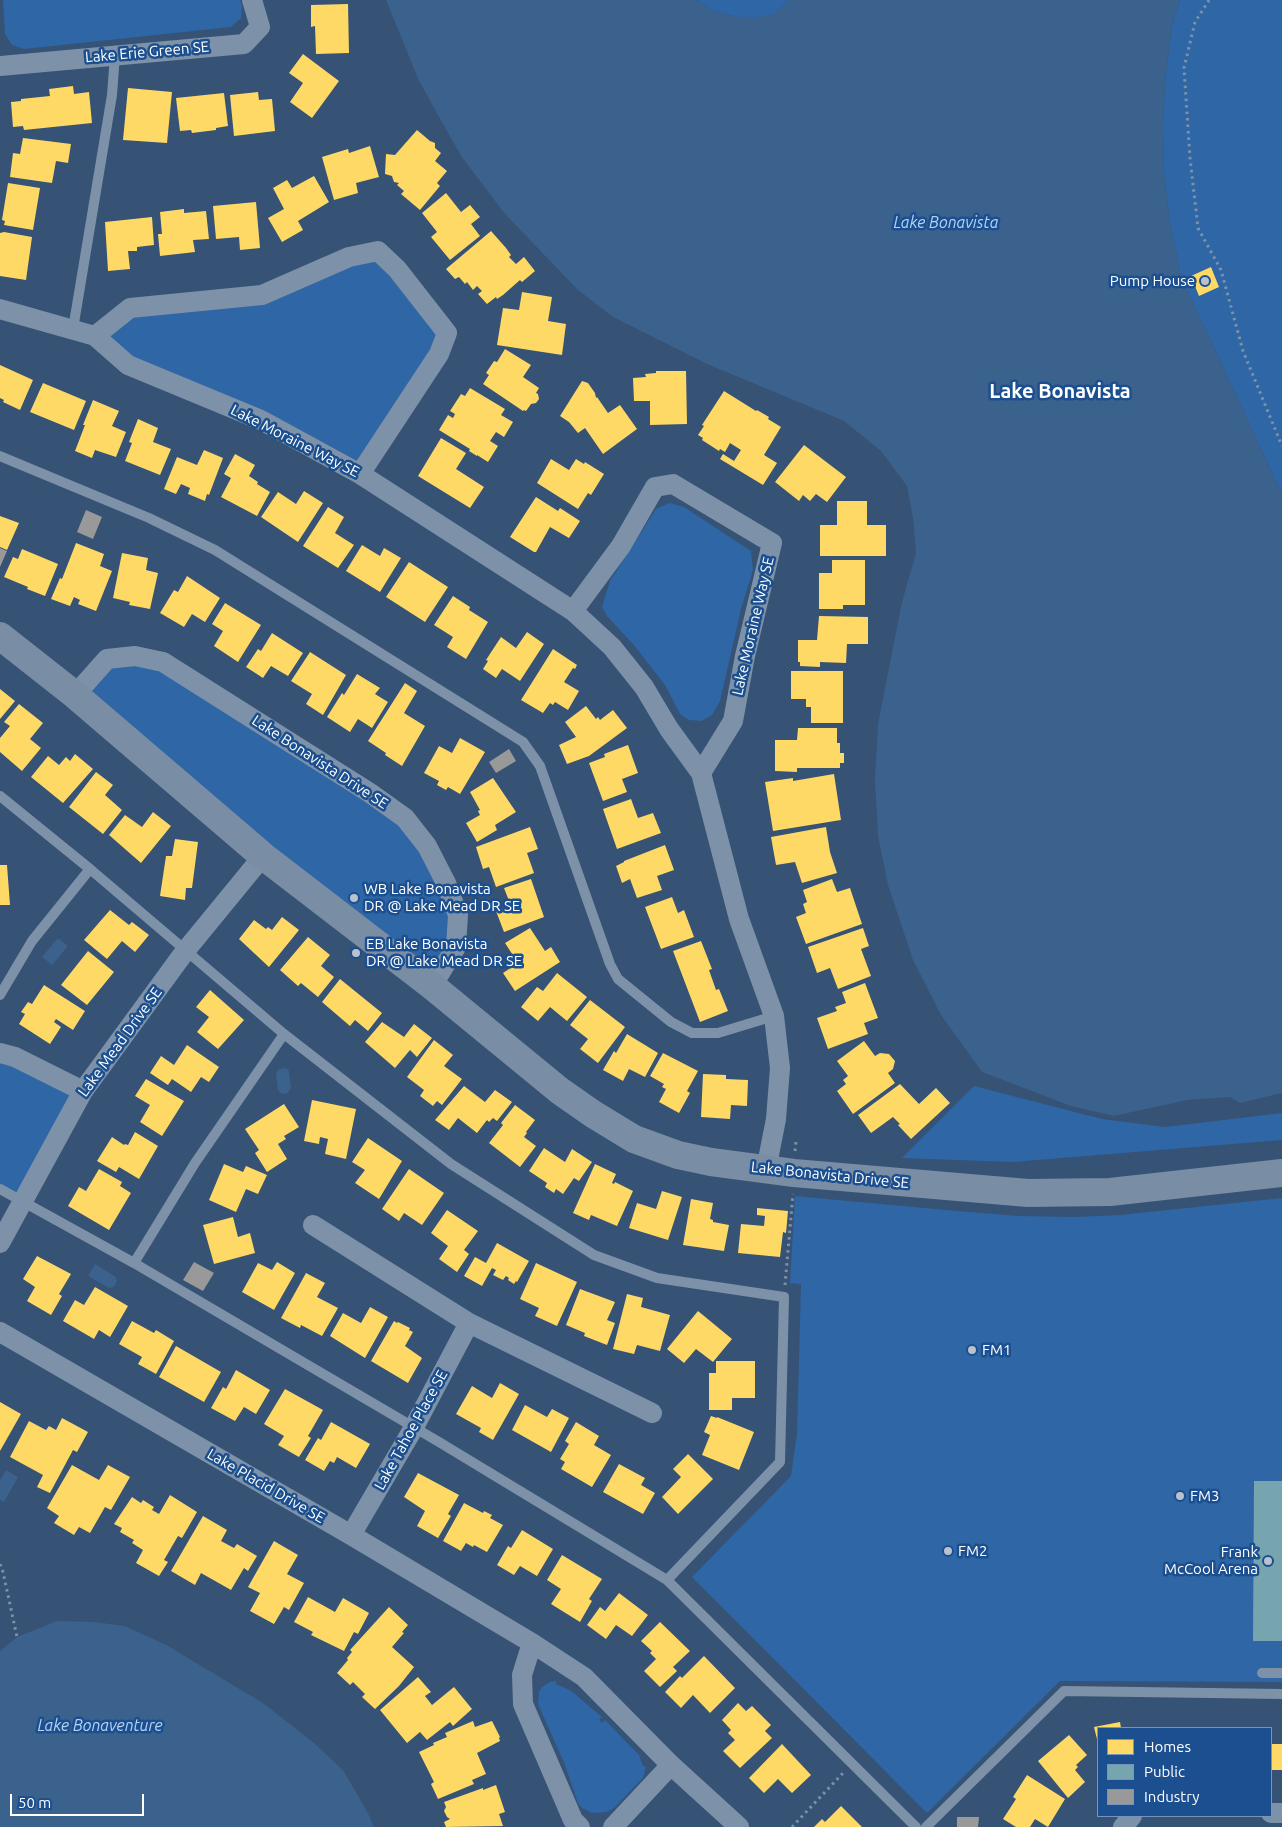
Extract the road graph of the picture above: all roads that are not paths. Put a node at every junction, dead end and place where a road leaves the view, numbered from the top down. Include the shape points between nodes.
1 (252, 0) edge
2 (115, 55) junction
3 (0, 66) edge
4 (0, 308) edge
5 (73, 329) junction
6 (95, 336) junction
7 (0, 456) edge
8 (360, 474) junction
9 (573, 611) junction
10 (0, 636) edge
11 (75, 695) junction
12 (701, 774) junction
13 (0, 796) edge
14 (263, 856) junction
15 (90, 869) junction
16 (186, 950) junction
17 (432, 986) junction
18 (0, 995) edge
19 (774, 1016) junction
20 (284, 1034) junction
21 (0, 1053) edge
22 (82, 1091) junction
23 (766, 1170) junction
24 (1282, 1173) edge
25 (0, 1189) edge
26 (24, 1201) junction
27 (313, 1225) dead end
28 (0, 1243) edge
29 (134, 1263) junction
30 (469, 1323) junction
31 (0, 1332) edge
32 (652, 1412) dead end
33 (413, 1429) junction
34 (350, 1535) junction
35 (667, 1580) junction
36 (532, 1643) junction
37 (1262, 1672) dead end
38 (1282, 1672) edge
39 (1282, 1694) edge
40 (671, 1765) junction
41 (1131, 1817) edge
42 (580, 1827) edge
43 (613, 1827) edge
44 (739, 1827) edge
45 (916, 1827) edge
46 (926, 1827) edge
47 (1122, 1827) edge

1 - 2 street, Lake Erie Green SE via 260,27 244,44
2 - 3 street, Lake Erie Green SE
2 - 5 lane via 112,95
4 - 5 street, Lake Moraine Way SE
5 - 6 street, Lake Moraine Way SE
6 - 8 street, Lake Moraine Way SE via 128,365 261,420
6 - 8 street via 130,308 262,295 349,257 378,250 447,333 439,354
7 - 19 lane via 149,518 214,550 523,742 540,766 610,964 618,978 671,1022 692,1033 718,1033
8 - 9 street, Lake Moraine Way SE
9 - 12 street, Lake Moraine Way SE via 617,653 644,687
9 - 12 street, Lake Moraine Way SE via 621,546 654,487 673,484 772,543 733,721
10 - 11 street, Lake Bonavista Drive SE
11 - 14 street, Lake Bonavista Drive SE
11 - 17 street, Lake Bonavista Drive SE via 107,659 135,656 163,662 405,818 427,846 458,915 456,947
12 - 19 street, Lake Moraine Way SE via 739,919
13 - 15 lane
14 - 16 street, Lake Mead Drive SE
14 - 17 street, Lake Bonavista Drive SE
15 - 16 lane
15 - 18 lane via 32,941
16 - 20 lane
16 - 22 street, Lake Mead Drive SE
17 - 23 street, Lake Bonavista Drive SE via 560,1091 634,1139 678,1155
19 - 23 street, Lake Moraine Way SE via 780,1068 776,1119
20 - 29 lane via 195,1163
20 - 35 lane via 451,1164 594,1255 657,1278 784,1297 780,1462
21 - 22 street via 15,1057
22 - 26 street, Lake Mead Drive SE
23 - 24 street, Lake Bonavista Drive SE via 1069,1194
25 - 26 lane
26 - 28 street, Lake Mead Drive SE
26 - 29 lane
27 - 30 street
29 - 33 lane
30 - 32 street
30 - 33 street, Lake Tahoe Place SE
31 - 34 street, Lake Placid Drive SE
33 - 34 street, Lake Tahoe Place SE
33 - 35 lane
34 - 36 street, Lake Placid Drive SE
35 - 45 lane
36 - 40 street, Lake Placid Drive SE via 584,1677
36 - 42 street via 522,1675 523,1704 573,1820
37 - 38 lane
39 - 46 lane via 1064,1691
40 - 43 street
40 - 44 street, Lake Placid Drive SE
41 - 47 street

